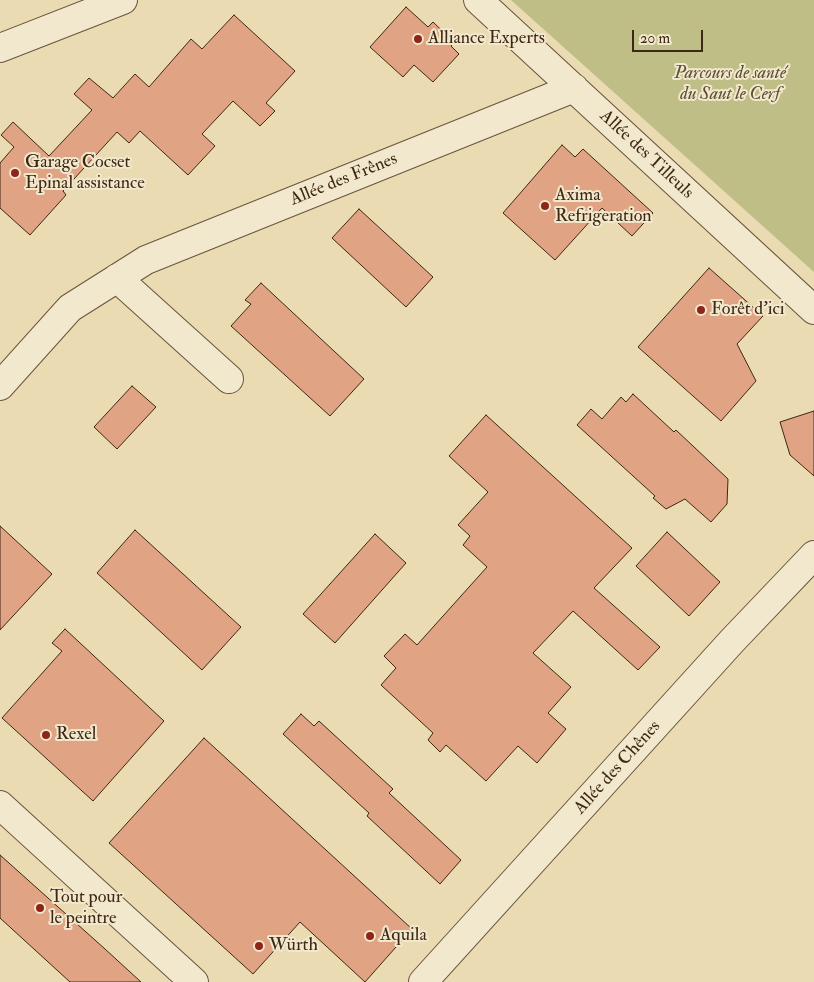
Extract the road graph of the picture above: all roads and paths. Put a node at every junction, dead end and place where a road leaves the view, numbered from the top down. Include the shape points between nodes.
1 (123, 0) edge
2 (478, 0) edge
3 (88, 6) edge
4 (5, 39) edge
5 (574, 88) junction
6 (117, 278) junction
7 (814, 310) edge
8 (229, 379) dead end
9 (0, 386) edge
10 (814, 556) edge
11 (0, 805) edge
12 (194, 982) edge
13 (423, 982) edge

1 - 3 street
2 - 5 street, Allée des Tilleuls
3 - 4 street
5 - 6 street, Allée des Frênes via 146,260
5 - 7 street, Allée des Tilleuls
6 - 8 street
6 - 9 street, Allée des Frênes via 70,308
10 - 13 street, Allée des Chênes via 732,641
11 - 12 street

